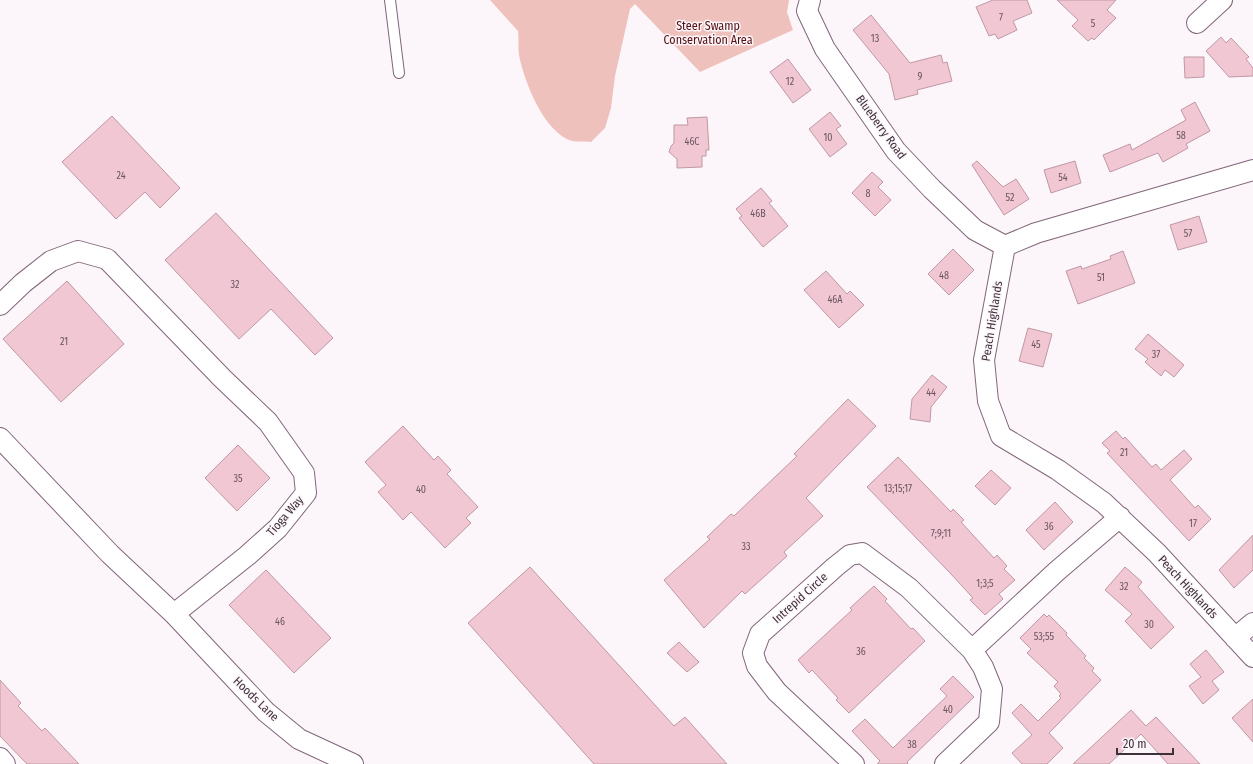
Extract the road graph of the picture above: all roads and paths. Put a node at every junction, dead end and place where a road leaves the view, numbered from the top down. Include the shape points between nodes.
1 (390, 0) edge
2 (810, 0) edge
3 (1222, 0) edge
4 (1197, 23) dead end
5 (399, 73) dead end
6 (1253, 170) edge
7 (1005, 246) junction
8 (0, 305) edge
9 (0, 438) edge
10 (1120, 517) junction
11 (174, 614) junction
12 (1253, 623) edge
13 (1235, 638) junction
14 (972, 650) junction
15 (1253, 657) edge
16 (0, 758) edge
17 (5, 764) edge
18 (353, 764) edge
19 (854, 764) edge
20 (945, 764) edge

1 - 5 lane
2 - 7 street, Blueberry Road via 807,11 825,49 896,151 975,230
3 - 4 street
6 - 7 street via 1036,233
7 - 10 street, Peach Highlands via 984,360 988,402 1001,436 1058,470 1104,502
8 - 11 street, Tioga Way via 51,261 78,251 108,259 222,378 268,422 304,473 306,493 278,528
9 - 11 street via 110,554
10 - 13 street, Peach Highlands via 1157,553
10 - 14 street
11 - 18 street, Hoods Lane via 266,712 299,739
12 - 13 street
13 - 15 street, Peach Highlands
14 - 19 street, Intrepid Circle via 909,588 862,553 850,555 760,634 753,653 757,666 777,692
14 - 20 street, Intrepid Circle via 983,667 992,689 988,722
16 - 17 street

